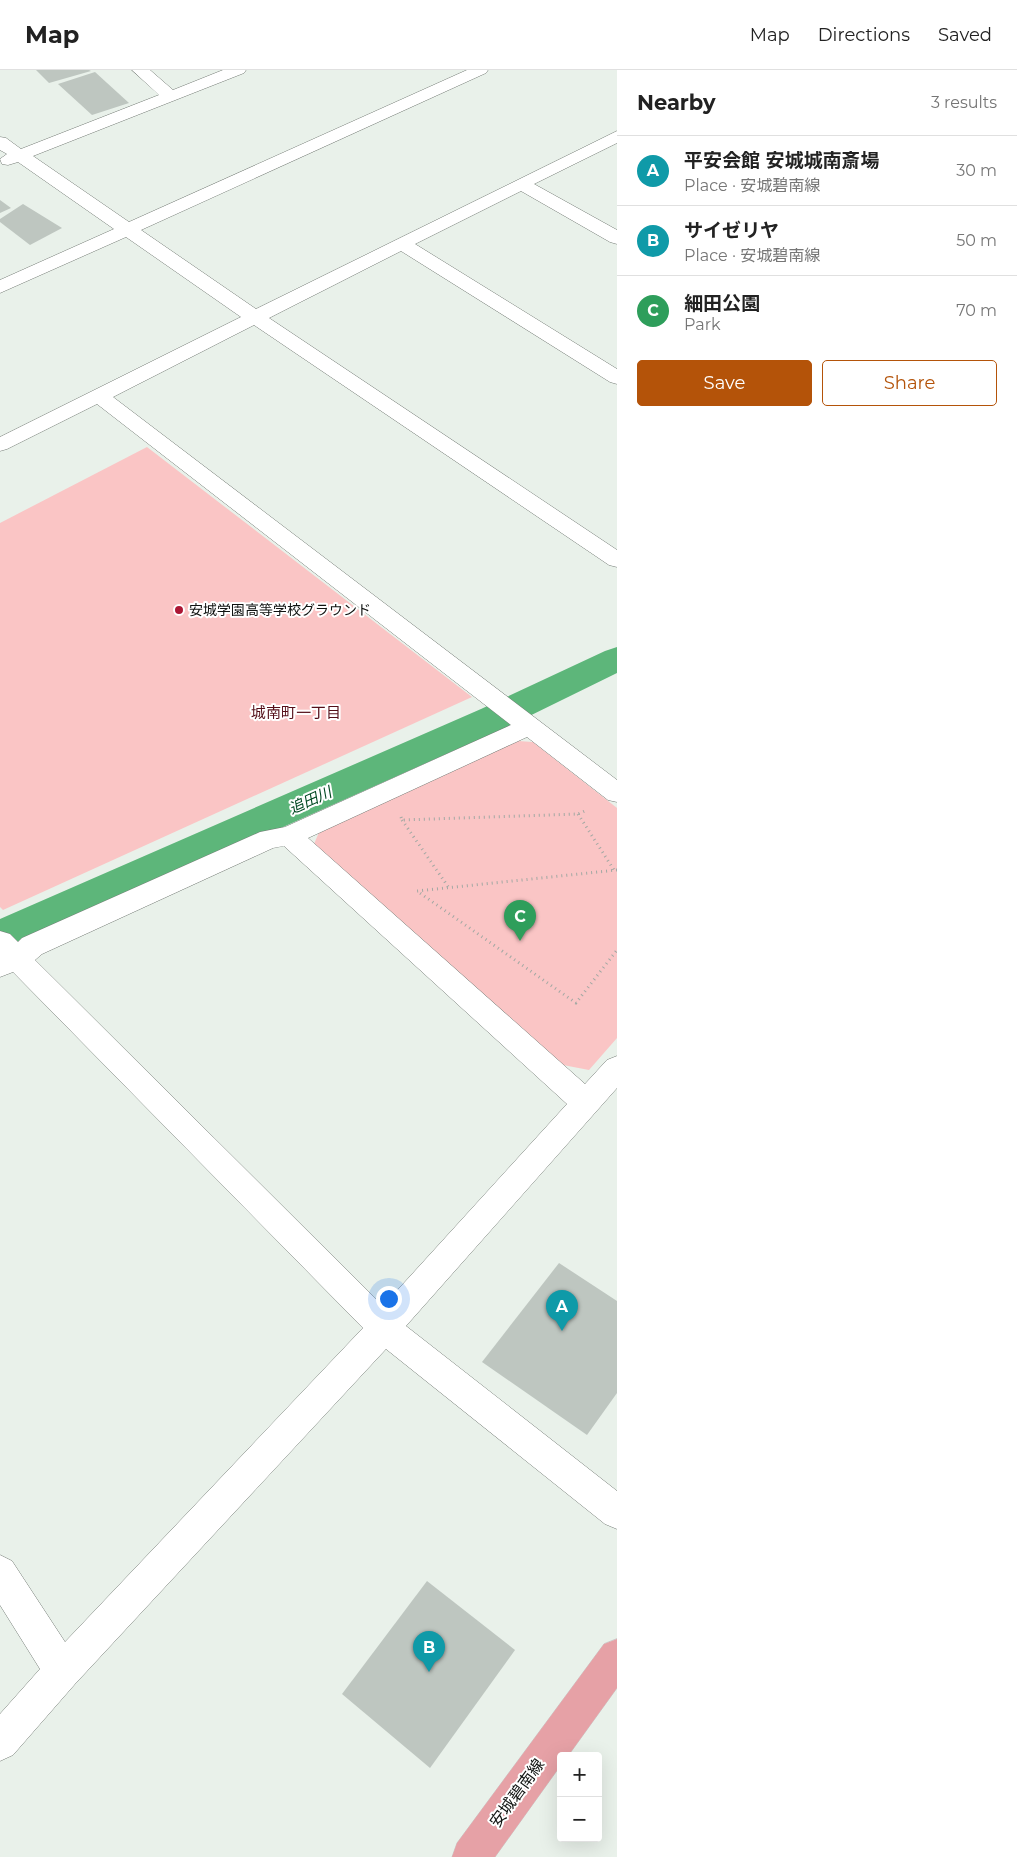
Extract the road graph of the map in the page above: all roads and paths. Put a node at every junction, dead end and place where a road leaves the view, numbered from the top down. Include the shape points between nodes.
1 (140, 70) edge
2 (238, 70) edge
3 (480, 70) edge
4 (169, 96) junction
5 (617, 136) edge
6 (0, 142) edge
7 (21, 155) junction
8 (0, 163) edge
9 (521, 184) junction
10 (129, 229) junction
11 (617, 238) edge
12 (402, 244) junction
13 (0, 287) edge
14 (255, 317) junction
15 (617, 378) edge
16 (99, 396) junction
17 (0, 445) edge
18 (617, 560) edge
19 (525, 722) junction
20 (387, 790) junction
21 (617, 794) edge
22 (402, 820) junction
23 (289, 836) junction
24 (615, 870) edge
25 (449, 888) junction
26 (617, 950) edge
27 (5, 954) edge
28 (617, 1068) edge
29 (586, 1103) junction
30 (384, 1328) junction
31 (617, 1512) edge
32 (0, 1573) edge
33 (617, 1657) edge
34 (62, 1671) junction
35 (0, 1742) edge
36 (471, 1857) edge

1 - 4 street
2 - 4 street
3 - 10 street
4 - 7 street
5 - 9 street
6 - 7 street
7 - 8 street
7 - 10 street
9 - 11 street
9 - 12 street
10 - 13 street
10 - 14 street
12 - 14 street
12 - 15 street
14 - 16 street
14 - 18 street
16 - 17 street
16 - 19 street
19 - 20 street
19 - 21 street
20 - 22 path
20 - 23 street
22 - 24 path via 578,814
22 - 25 path
23 - 27 street via 269,840 32,946
23 - 29 street
24 - 25 path
25 - 26 path via 417,891 576,1003
27 - 30 street
28 - 29 street
29 - 30 street
30 - 31 street
30 - 34 street
32 - 34 street
33 - 36 main road, 安城碧南線
34 - 35 street

